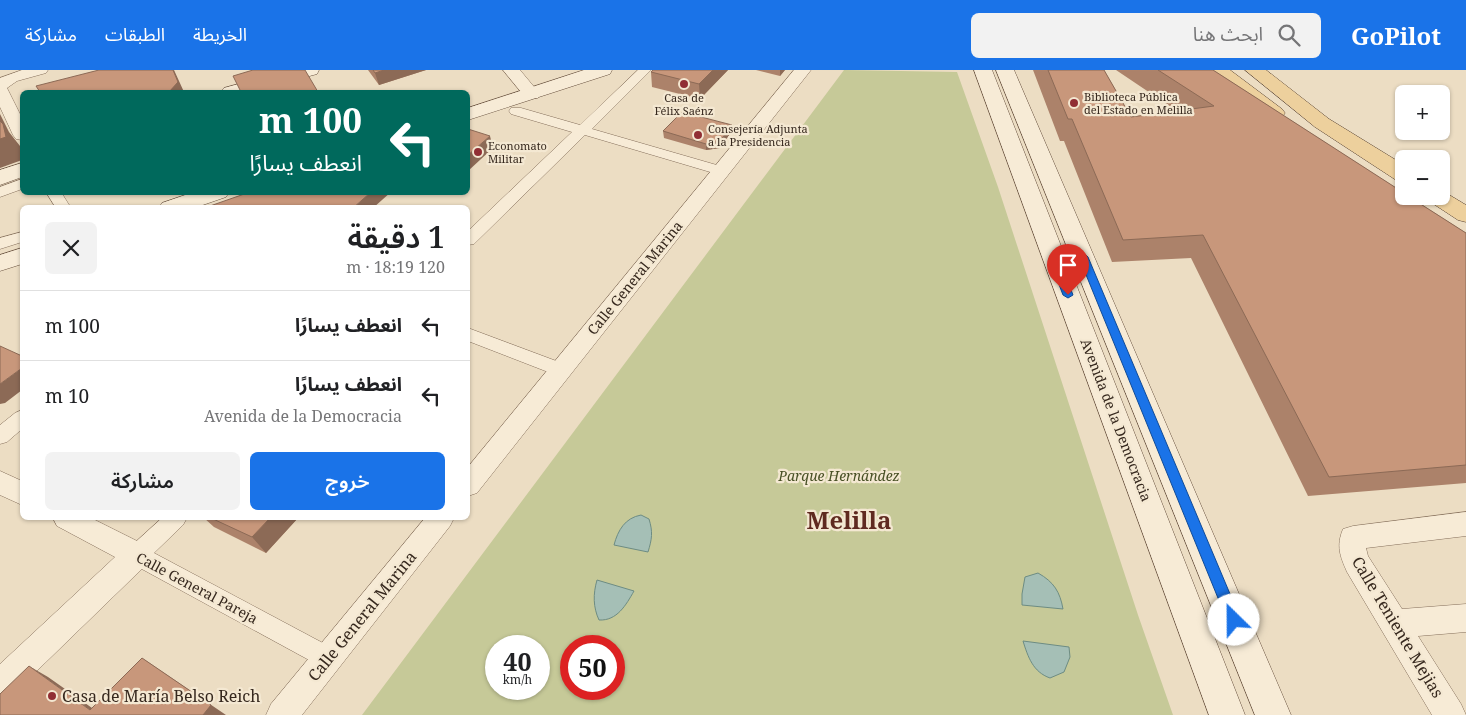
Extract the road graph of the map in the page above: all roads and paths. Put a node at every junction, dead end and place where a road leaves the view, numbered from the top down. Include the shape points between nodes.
1 (40, 70) edge
2 (310, 70) edge
3 (511, 70) edge
4 (603, 70) edge
5 (645, 70) edge
6 (803, 70) edge
7 (983, 70) edge
8 (1005, 70) edge
9 (1201, 70) edge
10 (1218, 70) edge
11 (1254, 70) edge
12 (0, 85) edge
13 (0, 90) edge
14 (238, 90) edge
15 (532, 94) junction
16 (516, 112) dead end
17 (470, 113) edge
18 (20, 130) edge
19 (583, 130) junction
20 (603, 136) joint
21 (1395, 169) edge
22 (20, 170) edge
23 (722, 170) junction
24 (0, 178) edge
25 (20, 185) edge
26 (0, 192) edge
27 (209, 195) edge
28 (179, 205) edge
29 (1450, 205) edge
30 (1466, 215) edge
31 (20, 238) edge
32 (470, 238) edge
33 (0, 244) edge
34 (20, 257) edge
35 (1069, 257) junction
36 (0, 263) edge
37 (470, 335) edge
38 (561, 370) junction
39 (20, 420) edge
40 (0, 436) edge
41 (0, 482) edge
42 (470, 483) edge
43 (20, 493) edge
44 (70, 520) edge
45 (174, 520) edge
46 (439, 520) edge
47 (1466, 524) edge
48 (136, 555) junction
49 (1466, 618) edge
50 (1394, 624) junction
51 (328, 658) junction
52 (0, 684) edge
53 (282, 715) edge
54 (1227, 715) edge
55 (1273, 715) edge
56 (1450, 715) edge

1 - 12 street via 11,78
2 - 14 main road
3 - 15 street
4 - 15 main road
5 - 19 street
6 - 23 street, Calle General Marina
7 - 35 main road, Avenida de la Democracia
8 - 35 main road, Avenida de la Democracia
9 - 10 main road via 1287,123
11 - 21 main road via 1322,123
13 - 18 street
15 - 17 main road
16 - 19 street
19 - 20 street
19 - 32 street
20 - 23 street
22 - 24 main road
23 - 38 street, Calle General Marina
25 - 26 street
27 - 28 main road
29 - 30 main road
31 - 33 street
34 - 36 main road
35 - 54 main road, Avenida de la Democracia
35 - 55 main road, Avenida de la Democracia
37 - 38 street
38 - 42 street, Calle General Marina
39 - 40 street
41 - 43 street
44 - 48 street, Calle General Pareja
45 - 48 street
46 - 51 street, Calle General Marina
47 - 50 street, Calle Teniente Mejias via 1353,538 1352,550 1357,563
48 - 51 street, Calle General Pareja
48 - 52 street
49 - 50 street
50 - 56 street, Calle Teniente Mejias
51 - 53 street, Calle General Marina

